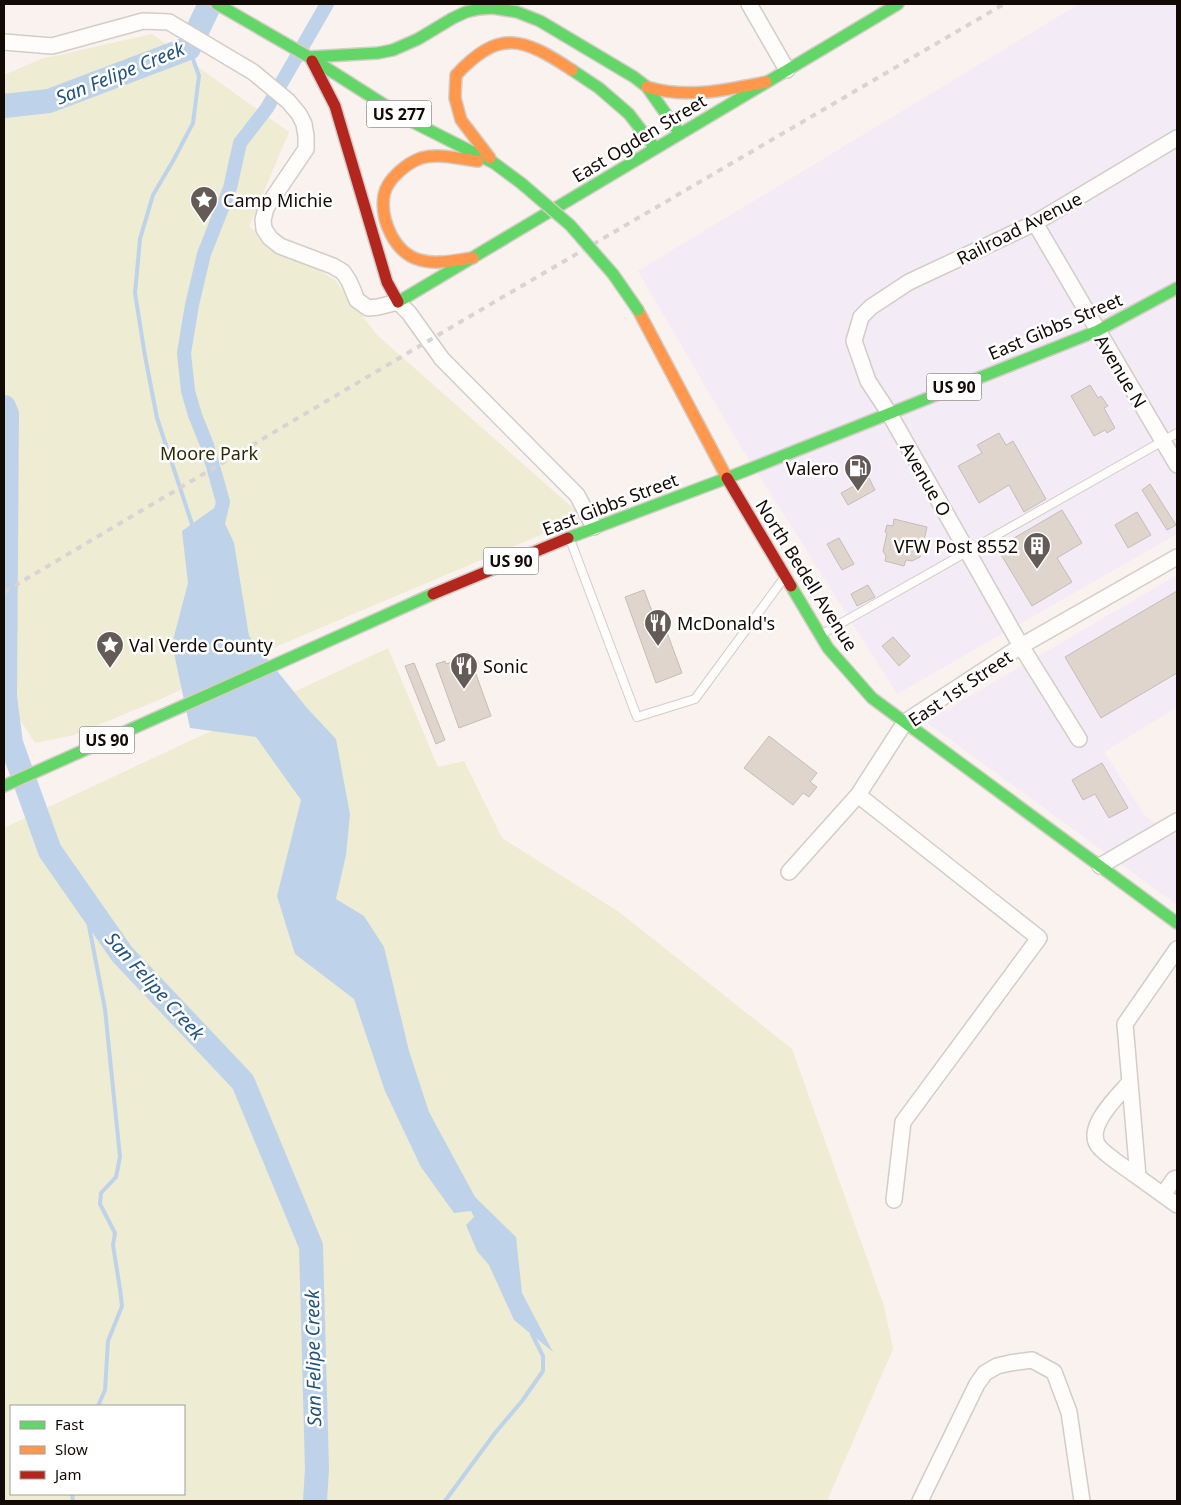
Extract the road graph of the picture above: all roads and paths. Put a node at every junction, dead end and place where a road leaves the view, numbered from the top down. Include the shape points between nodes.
1 (217, 4) edge
2 (749, 4) edge
3 (898, 4) edge
4 (4, 42) edge
5 (310, 57) junction
6 (786, 70) junction
7 (766, 82) junction
8 (648, 87) junction
9 (680, 134) junction
10 (1177, 138) edge
11 (655, 148) junction
12 (494, 163) junction
13 (1035, 224) junction
14 (473, 258) junction
15 (1177, 288) edge
16 (398, 302) junction
17 (861, 317) joint
18 (1097, 331) junction
19 (889, 413) junction
20 (1177, 433) edge
21 (1163, 441) junction
22 (1177, 465) edge
23 (727, 478) junction
24 (594, 527) junction
25 (570, 537) junction
26 (967, 552) junction
27 (1177, 557) edge
28 (786, 577) junction
29 (820, 635) junction
30 (1021, 646) junction
31 (905, 722) junction
32 (1079, 739) dead end
33 (4, 786) edge
34 (858, 795) junction
35 (1177, 821) edge
36 (1100, 866) junction
37 (789, 872) dead end
38 (1177, 922) edge
39 (1177, 950) edge
40 (1130, 1082) junction
41 (1138, 1177) junction
42 (1177, 1178) edge
43 (1163, 1195) junction
44 (894, 1200) dead end
45 (1177, 1205) edge
46 (920, 1501) edge
47 (1082, 1501) edge

1 - 5 main road, US 277
2 - 6 street
3 - 6 main road, East Ogden Street
4 - 16 street via 52,46 143,21 169,22 253,72 299,114 304,124 306,149 266,208 264,229 280,246 343,272 357,300 368,308
5 - 8 main road via 393,50 425,36 457,16 490,8 532,16
5 - 12 main road, US 277 via 404,118
5 - 16 main road via 335,106 387,282
6 - 7 main road, East Ogden Street
7 - 8 main road via 689,94 661,93
7 - 9 main road, East Ogden Street
8 - 9 main road
9 - 11 main road, East Ogden Street
10 - 13 street, Railroad Avenue
11 - 12 main road via 629,114 599,88 546,53 521,43 504,43 485,49 456,75 454,98 461,120
11 - 14 main road, East Ogden Street
12 - 14 main road via 433,156 415,160 397,173 384,192 384,215 390,234 417,260
12 - 23 main road, North Bedell Avenue / US 277, bridge via 570,225 613,274 638,310
13 - 17 street, Railroad Avenue via 909,282 884,297
13 - 18 street, Avenue N
14 - 16 main road, East Ogden Street
15 - 18 main road, East Gibbs Street / US 90
16 - 24 street via 442,359 577,495
17 - 19 street, Avenue O via 854,340 868,381
18 - 19 main road, East Gibbs Street / US 90
18 - 21 street, Avenue N
19 - 23 main road, East Gibbs Street / US 90
19 - 26 street, Avenue O
20 - 21 lane
21 - 22 street, Avenue N
21 - 26 lane
23 - 24 main road, East Gibbs Street / US 90
23 - 28 main road, North Bedell Avenue
24 - 25 main road, East Gibbs Street / US 90
25 - 28 lane via 637,717 694,699
25 - 33 main road, East Gibbs Street / US 90 via 429,596
26 - 29 lane
26 - 30 street, Avenue O
27 - 30 street, East 1st Street
28 - 29 main road, North Bedell Avenue
29 - 31 main road, North Bedell Avenue via 872,698
30 - 31 street, East 1st Street
30 - 32 street, Avenue O
31 - 34 street, East 1st Street
31 - 36 main road, North Bedell Avenue
34 - 37 street, East 1st Street
34 - 44 street via 1039,938 903,1122
35 - 36 street
36 - 38 main road, North Bedell Avenue
39 - 40 street via 1125,1024
40 - 41 street
40 - 41 street via 1099,1118 1095,1134 1099,1147
41 - 43 street
42 - 43 street
43 - 45 street
46 - 47 street via 985,1373 997,1366 1032,1360 1054,1372 1070,1412

